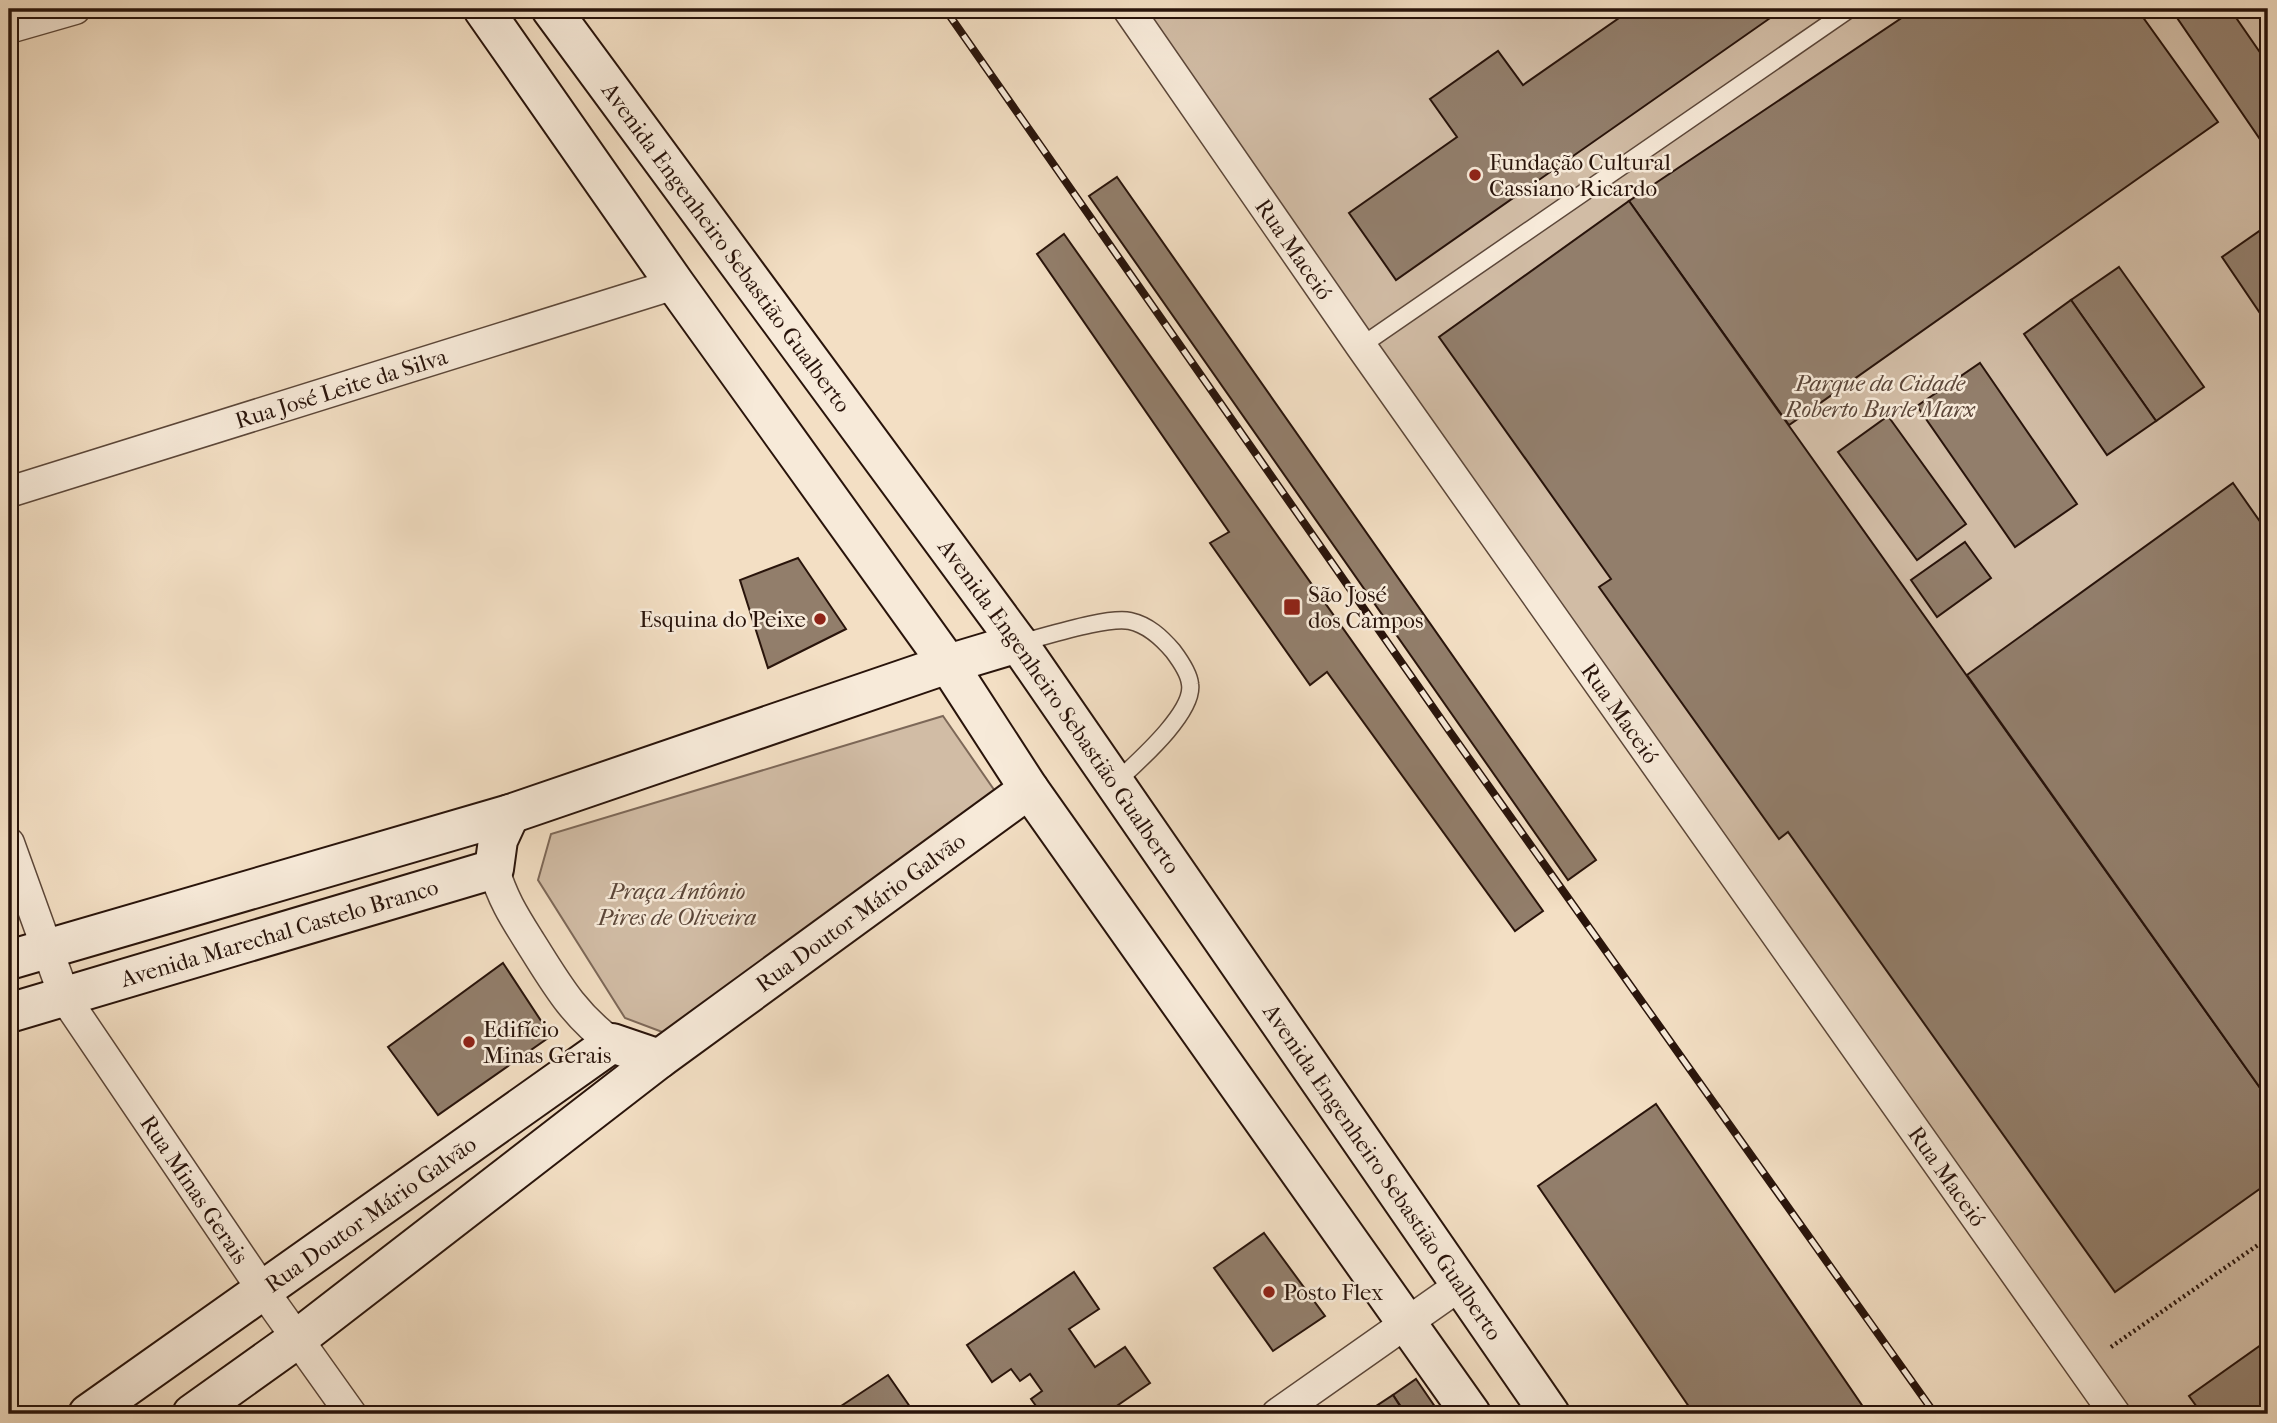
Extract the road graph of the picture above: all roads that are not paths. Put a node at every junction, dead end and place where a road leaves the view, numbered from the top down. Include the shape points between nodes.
1 (75, 9) edge
2 (483, 9) edge
3 (551, 9) edge
4 (1128, 9) edge
5 (1850, 9) edge
6 (9, 28) edge
7 (676, 284) junction
8 (1361, 346) junction
9 (9, 492) edge
10 (1018, 643) junction
11 (948, 664) junction
12 (1114, 784) junction
13 (1029, 789) junction
14 (510, 814) junction
15 (9, 843) edge
16 (494, 869) junction
17 (46, 948) junction
18 (9, 960) edge
19 (65, 998) junction
20 (9, 1013) edge
21 (612, 1043) junction
22 (659, 1059) junction
23 (1459, 1286) junction
24 (262, 1289) junction
25 (1406, 1324) junction
26 (297, 1339) junction
27 (88, 1414) edge
28 (192, 1414) edge
29 (351, 1414) edge
30 (1277, 1414) edge
31 (1471, 1414) edge
32 (1550, 1414) edge
33 (2115, 1414) edge

1 - 6 street
2 - 7 main road
3 - 10 main road, Avenida Engenheiro Sebastião Gualberto
4 - 8 street, Rua Maceió
5 - 8 lane
7 - 9 street, Rua José Leite da Silva
7 - 11 main road
8 - 33 street, Rua Maceió
10 - 11 main road
10 - 12 main road, Avenida Engenheiro Sebastião Gualberto
10 - 12 lane via 1129,620 1159,634 1178,657 1191,685 1186,703 1174,723
11 - 13 main road
11 - 14 main road
12 - 23 main road, Avenida Engenheiro Sebastião Gualberto
13 - 22 main road, Rua Doutor Mário Galvão
13 - 25 main road
14 - 16 main road via 498,840
14 - 17 main road
15 - 17 street, Rua Minas Gerais
16 - 19 main road, Avenida Marechal Castelo Branco
16 - 21 street via 502,897 559,991
17 - 18 main road
17 - 19 street, Rua Minas Gerais
19 - 20 main road, Avenida Marechal Castelo Branco
19 - 24 street, Rua Minas Gerais
21 - 22 main road
21 - 24 main road, Rua Doutor Mário Galvão
22 - 26 main road, Rua Doutor Mário Galvão
23 - 25 street
23 - 32 main road, Avenida Engenheiro Sebastião Gualberto
24 - 26 street, Rua Minas Gerais
24 - 27 main road, Rua Doutor Mário Galvão
25 - 30 street
25 - 31 main road
26 - 28 main road, Rua Doutor Mário Galvão
26 - 29 street, Rua Minas Gerais

